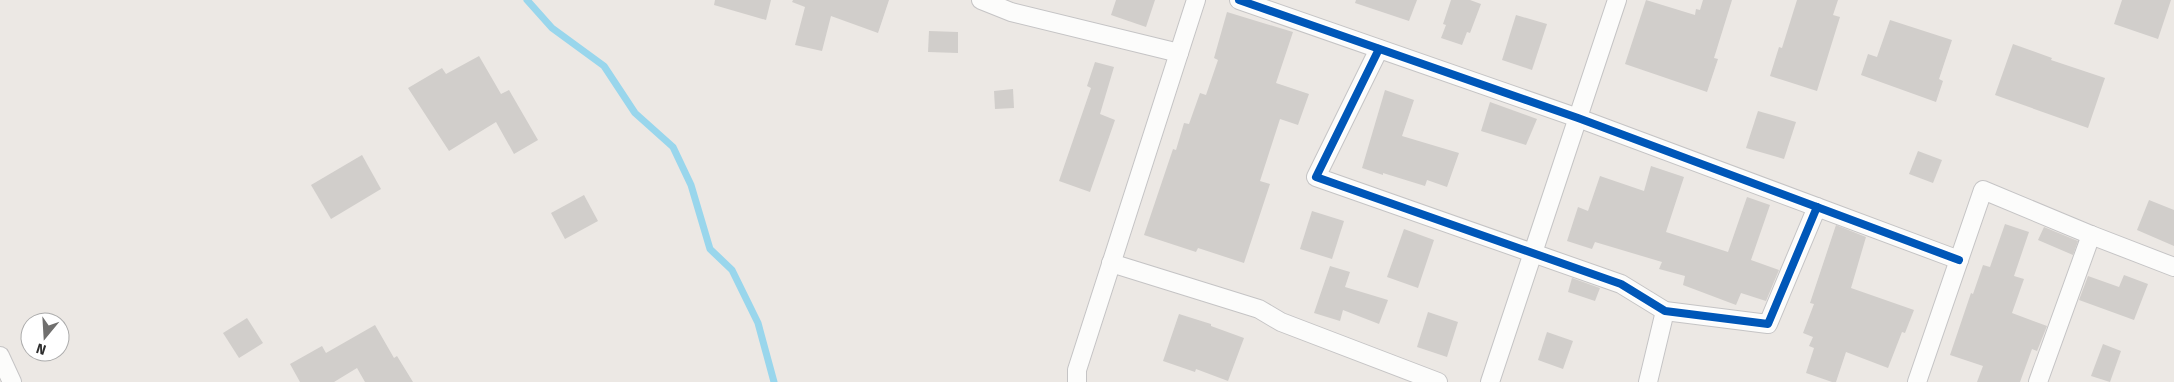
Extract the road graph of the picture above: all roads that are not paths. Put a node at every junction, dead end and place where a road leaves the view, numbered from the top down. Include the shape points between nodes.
1 (981, 0) edge
2 (1196, 0) edge
3 (1240, 0) edge
4 (1617, 0) edge
5 (1379, 49) junction
6 (1179, 53) junction
7 (1578, 118) junction
8 (1817, 207) junction
9 (2091, 235) junction
10 (1533, 253) junction
11 (1959, 260) junction
12 (1111, 263) junction
13 (2174, 267) edge
14 (1665, 311) junction
15 (0, 356) edge
16 (12, 382) edge
17 (1078, 382) edge
18 (1438, 382) edge
19 (1490, 382) edge
20 (1648, 382) edge
21 (1917, 382) edge
22 (2038, 382) edge

1 - 6 street via 1011,12
2 - 6 street
3 - 5 street
4 - 7 street
5 - 7 street
5 - 10 street via 1316,177
6 - 12 street
7 - 8 street
7 - 10 street
8 - 11 street
8 - 14 street via 1768,324
9 - 11 street via 1984,190
9 - 13 street
9 - 22 street
10 - 14 street via 1621,284
10 - 19 street
11 - 21 street
12 - 17 street via 1077,370
12 - 18 street via 1259,309 1280,322
14 - 20 street
15 - 16 street

